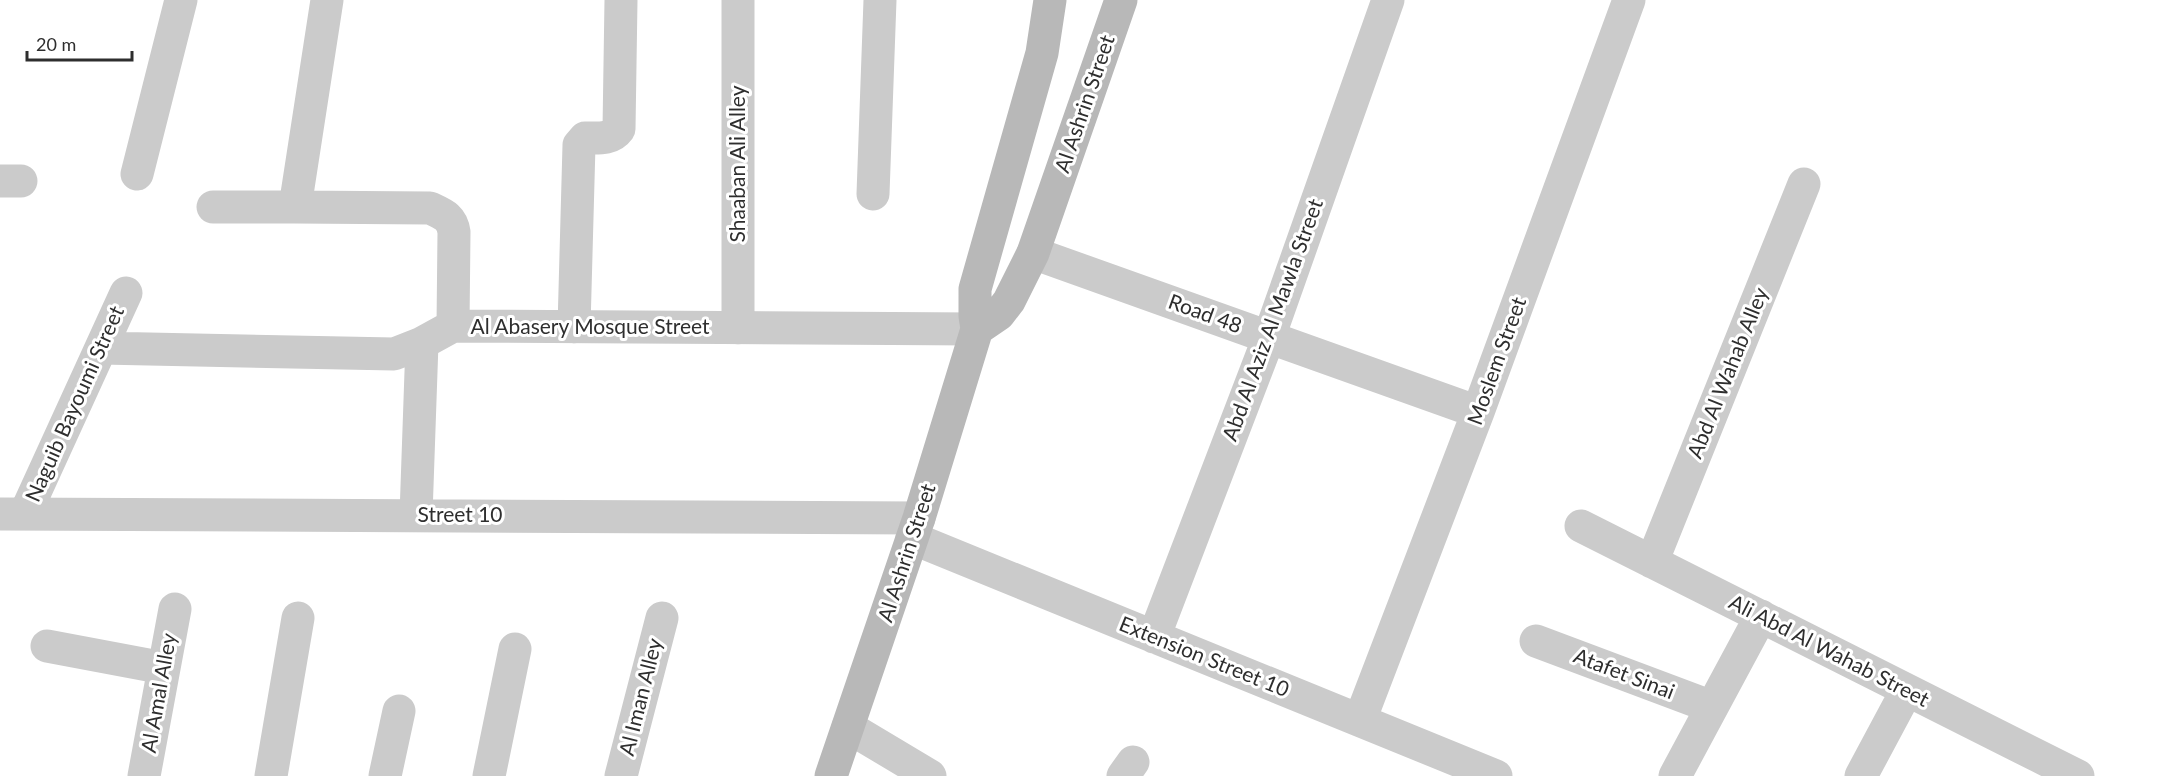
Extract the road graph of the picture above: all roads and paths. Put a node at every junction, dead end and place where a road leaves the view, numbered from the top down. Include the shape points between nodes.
1 (181, 0) edge
2 (327, 0) edge
3 (621, 0) edge
4 (738, 0) edge
5 (880, 0) edge
6 (1050, 0) edge
7 (1121, 0) edge
8 (1388, 0) edge
9 (1629, 0) edge
10 (137, 174) dead end
11 (1804, 184) dead end
12 (873, 194) dead end
13 (213, 207) dead end
14 (295, 207) junction
15 (1033, 252) junction
16 (126, 293) dead end
17 (453, 326) junction
18 (574, 327) junction
19 (738, 328) junction
20 (977, 329) junction
21 (1269, 337) junction
22 (422, 343) junction
23 (101, 348) junction
24 (1478, 412) junction
25 (13, 514) edge
26 (416, 515) junction
27 (1581, 526) dead end
28 (916, 528) junction
29 (1652, 562) junction
30 (175, 609) dead end
31 (1761, 616) junction
32 (298, 618) dead end
33 (662, 618) dead end
34 (1154, 637) junction
35 (1536, 641) dead end
36 (47, 646) dead end
37 (515, 649) dead end
38 (164, 668) junction
39 (1907, 690) junction
40 (1712, 707) junction
41 (399, 711) dead end
42 (1360, 720) junction
43 (848, 727) junction
44 (2038, 767) edge
45 (144, 776) edge
46 (271, 776) edge
47 (385, 776) edge
48 (489, 776) edge
49 (621, 776) edge
50 (831, 776) edge
51 (930, 776) edge
52 (1496, 776) edge
53 (1675, 776) edge
54 (1861, 776) edge
55 (2078, 776) edge

1 - 10 street
2 - 14 street
3 - 18 street via 619,129 610,137 585,138 579,145
4 - 19 street, Shaaban Ali Alley
5 - 12 street
6 - 20 main road, Al Ashrin Street via 1042,53 975,289
7 - 15 main road, Al Ashrin Street
8 - 21 street, Abd Al Aziz Al Mawla Street
9 - 24 street, Moslem Street
11 - 29 street, Abd Al Wahab Alley
13 - 14 street
14 - 17 street via 430,208 445,214 453,222 454,232
15 - 20 main road, Al Ashrin Street via 1009,301 999,314
15 - 21 street, Road 48
16 - 23 street, Naguib Bayoumi Street
17 - 18 street, Al Abasery Mosque Street
17 - 22 street, Al Abasery Mosque Street
18 - 19 street, Al Abasery Mosque Street
19 - 20 street, Al Abasery Mosque Street
20 - 28 main road, Al Ashrin Street
21 - 24 street, Road 48
21 - 34 street, Abd Al Aziz Al Mawla Street
22 - 23 street, Al Abasery Mosque Street via 394,354
22 - 26 street
23 - 25 street, Naguib Bayoumi Street
24 - 42 street, Moslem Street
25 - 26 street, Street 10
26 - 28 street, Street 10
27 - 29 street, Ali Abd Al Wahab Street
28 - 34 street, Extension Street 10
28 - 43 main road, Al Ashrin Street
29 - 31 street, Ali Abd Al Wahab Street
30 - 38 street, Al Amal Alley
31 - 39 street, Ali Abd Al Wahab Street
31 - 40 street
32 - 46 street
33 - 49 street, Al Iman Alley
34 - 42 street, Extension Street 10
35 - 40 street, Atafet Sinai
36 - 38 street
37 - 48 street
38 - 45 street, Al Amal Alley
39 - 44 street, Ali Abd Al Wahab Street
39 - 54 street
40 - 53 street
41 - 47 street
42 - 52 street, Extension Street 10
43 - 50 main road, Al Ashrin Street
43 - 51 street
44 - 55 street, Ali Abd Al Wahab Street

